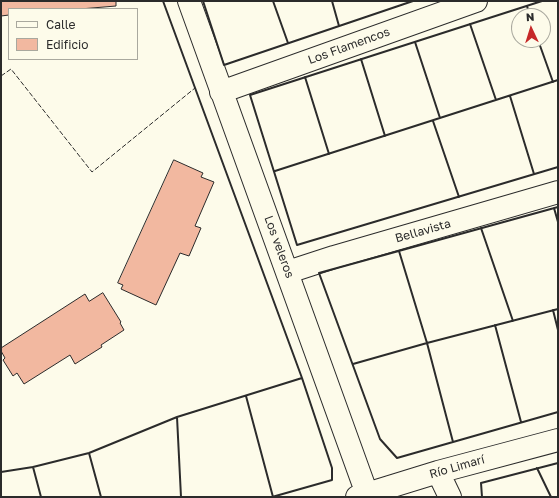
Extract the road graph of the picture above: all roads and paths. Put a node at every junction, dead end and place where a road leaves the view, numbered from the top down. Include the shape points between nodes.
1 (189, 1) edge
2 (476, 1) edge
3 (222, 92) junction
4 (558, 192) edge
5 (288, 272) junction
6 (558, 440) edge
7 (438, 472) junction
8 (362, 496) edge
9 (450, 497) edge

1 - 3 street, Los veleros
2 - 3 street, Los Flamencos
3 - 5 street, Los veleros
4 - 5 street, Bellavista via 328,258
5 - 8 street, Los veleros
6 - 7 street, Río Limarí
7 - 8 street, Río Limarí
7 - 9 street

